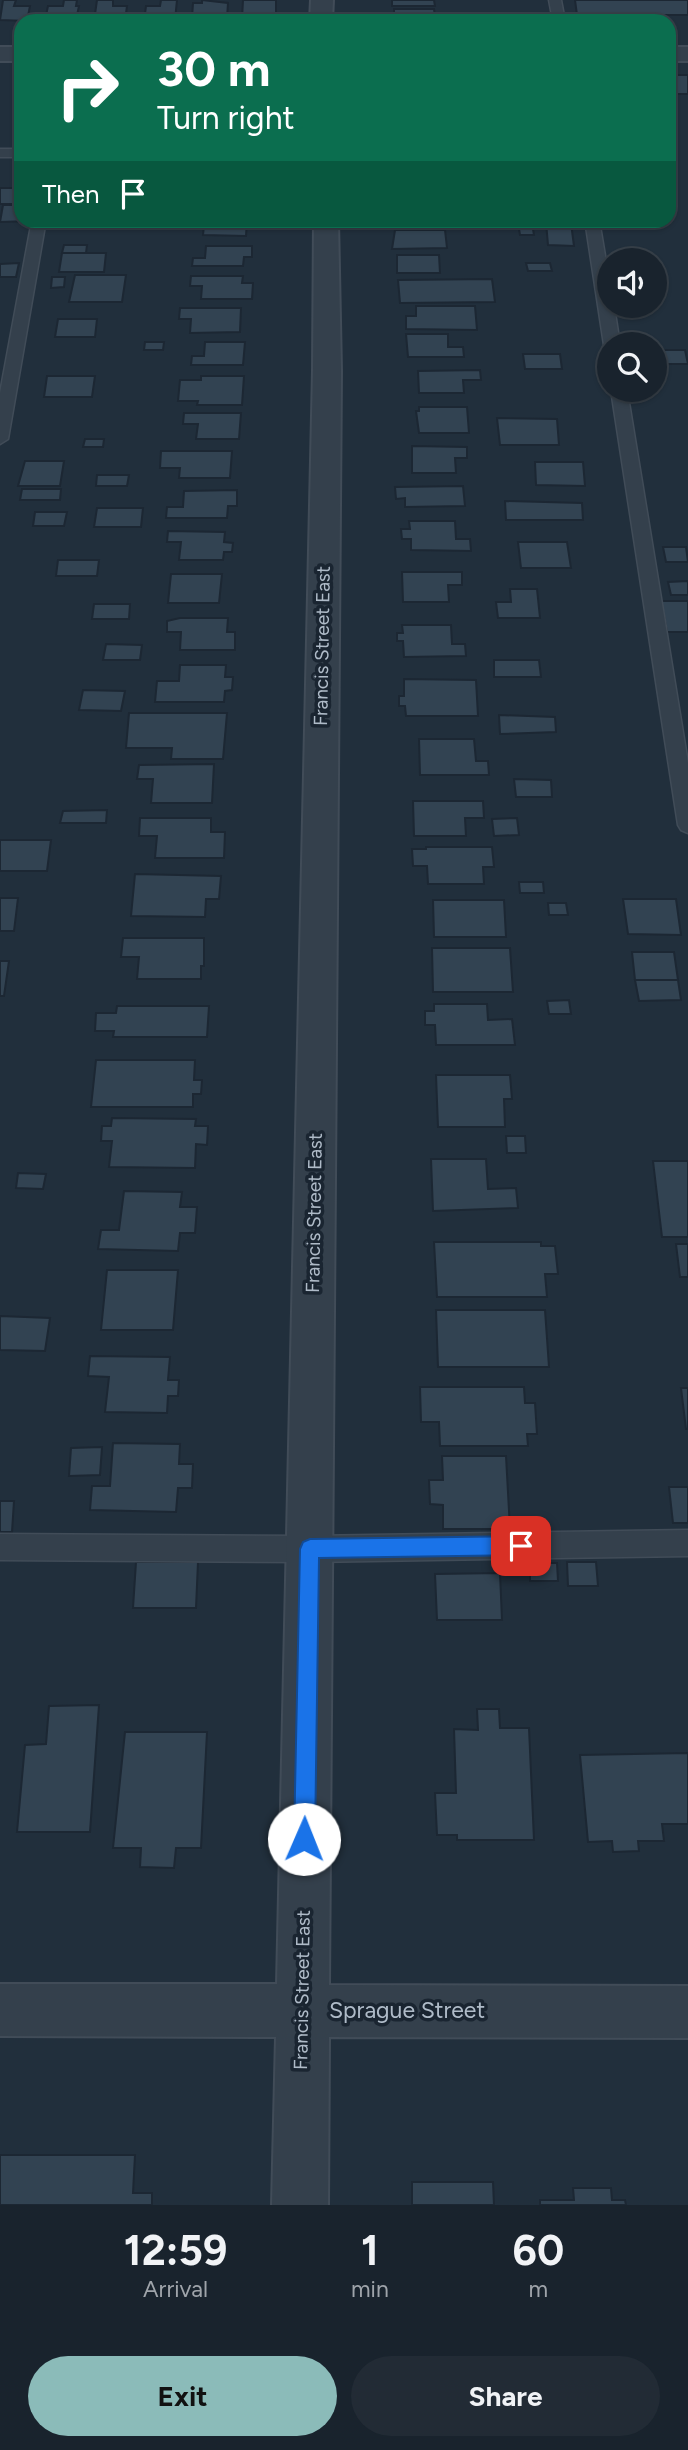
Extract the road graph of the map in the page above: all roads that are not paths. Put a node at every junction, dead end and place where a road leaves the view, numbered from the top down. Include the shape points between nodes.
1 (38, 228) edge
2 (326, 228) edge
3 (593, 228) edge
4 (610, 332) edge
5 (621, 402) edge
6 (0, 439) edge
7 (688, 825) edge
8 (688, 1543) edge
9 (0, 1546) edge
10 (310, 1549) junction
11 (0, 2010) edge
12 (302, 2010) junction
13 (688, 2011) edge
14 (300, 2205) edge

1 - 6 lane
2 - 10 street, Francis Street East
3 - 4 lane
5 - 7 lane
8 - 10 lane
9 - 10 lane
10 - 12 street, Francis Street East
11 - 12 street, Sprague Street
12 - 13 street, Sprague Street
12 - 14 street, Francis Street East

